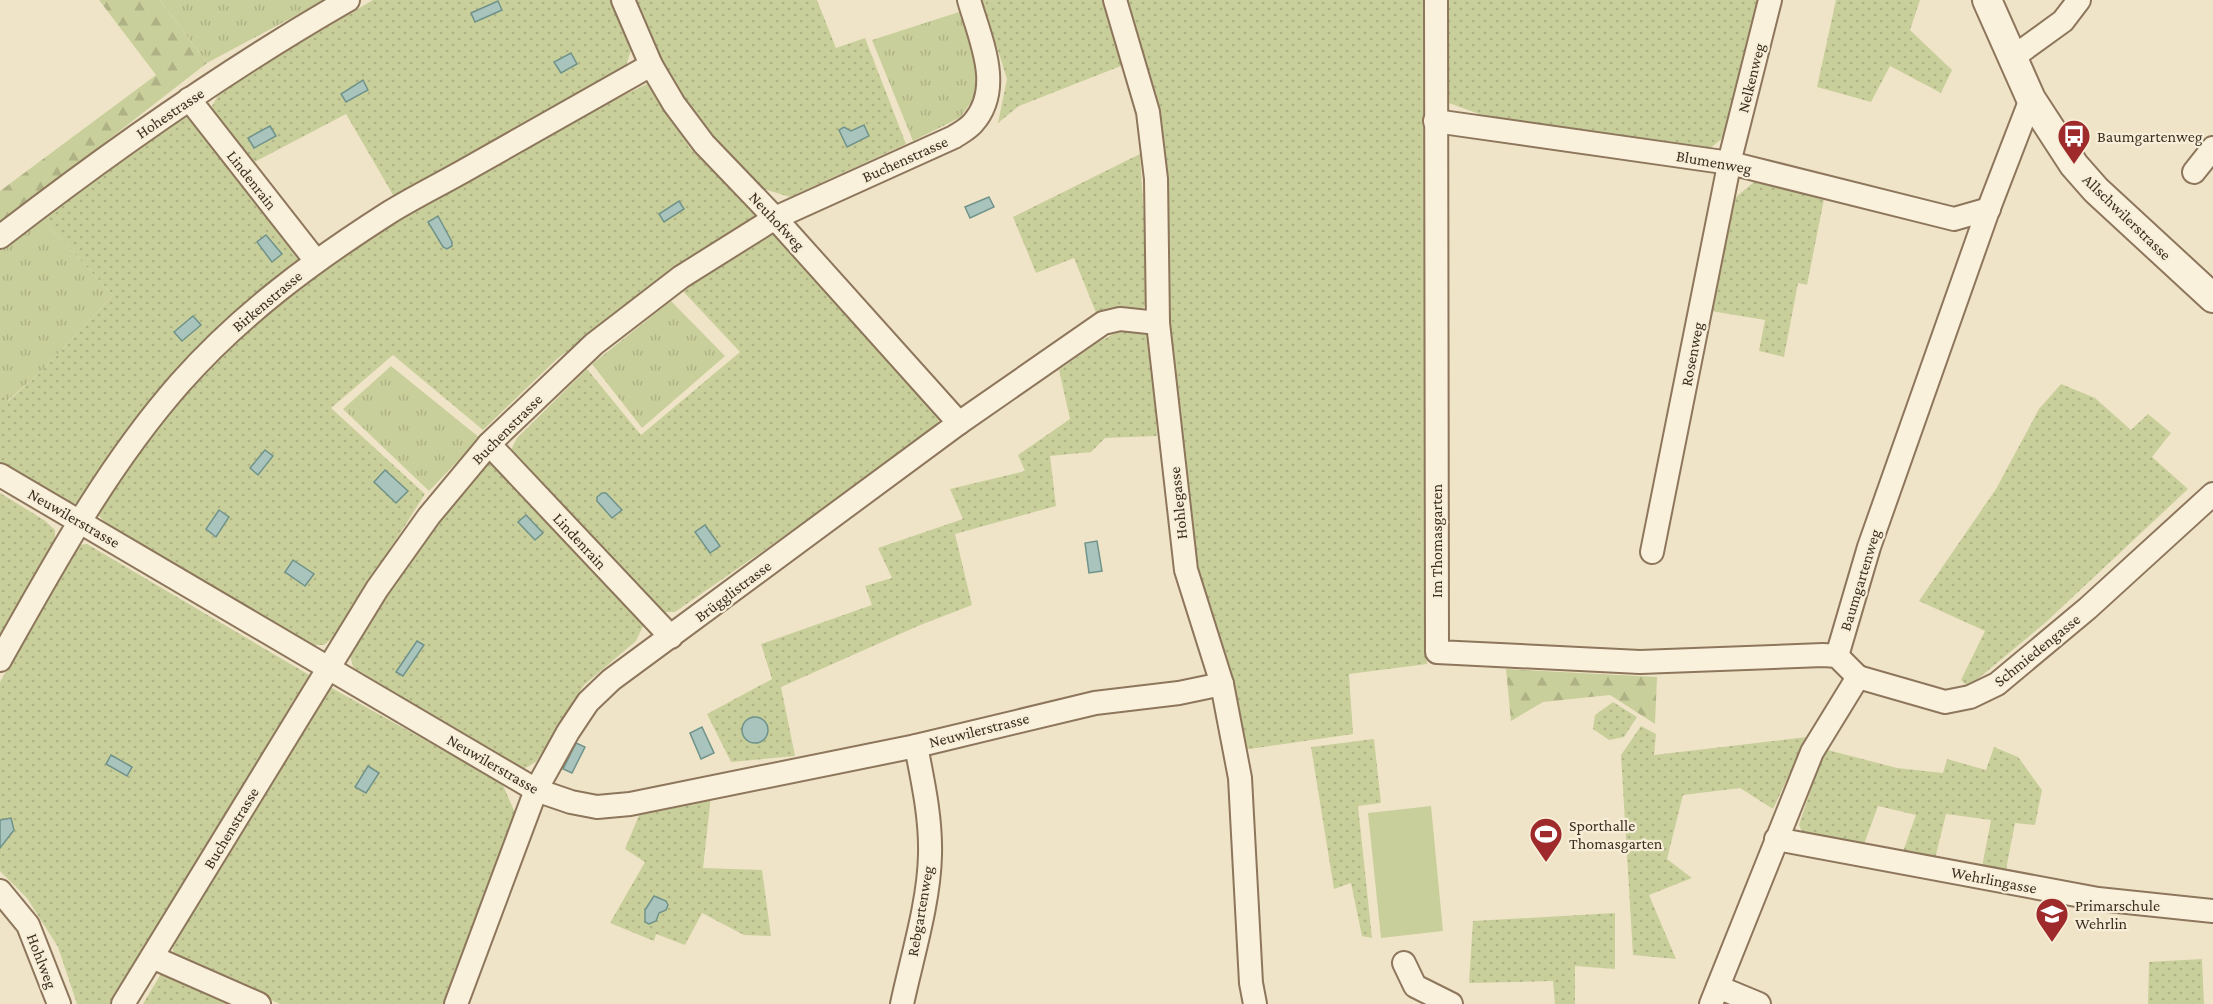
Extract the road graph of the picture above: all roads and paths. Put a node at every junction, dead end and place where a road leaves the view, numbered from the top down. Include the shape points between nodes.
1 (348, 0) edge
2 (623, 0) edge
3 (969, 0) edge
4 (1115, 0) edge
5 (1436, 0) edge
6 (1770, 0) edge
7 (1987, 0) edge
8 (2079, 0) edge
9 (2012, 58) junction
10 (651, 65) junction
11 (189, 99) junction
12 (2031, 99) junction
13 (1435, 121) junction
14 (2213, 148) edge
15 (1731, 159) junction
16 (2194, 172) dead end
17 (1989, 209) junction
18 (775, 218) junction
19 (0, 237) edge
20 (316, 261) junction
21 (2213, 298) edge
22 (1158, 323) junction
23 (960, 423) junction
24 (489, 444) junction
25 (0, 475) edge
26 (2213, 494) edge
27 (79, 521) junction
28 (1652, 552) dead end
29 (670, 637) junction
30 (1837, 656) junction
31 (0, 660) edge
32 (329, 668) junction
33 (1858, 677) junction
34 (1222, 684) junction
35 (916, 746) junction
36 (537, 790) junction
37 (1776, 839) junction
38 (0, 891) edge
39 (2213, 910) edge
40 (152, 957) junction
41 (1404, 963) dead end
42 (1714, 996) edge
43 (59, 1004) edge
44 (123, 1004) edge
45 (259, 1004) edge
46 (456, 1004) edge
47 (902, 1004) edge
48 (1255, 1004) edge
49 (1450, 1004) edge
50 (1759, 1004) edge

1 - 11 street, Hohestrasse
2 - 10 street, Neuhofweg
3 - 18 street, Buchenstrasse via 989,74 989,92 972,124 954,137
4 - 22 street, Hohlegasse via 1149,123 1156,178
5 - 13 street, Im Thomasgarten
6 - 15 street, Nelkenweg
7 - 9 street, Allschwilerstrasse
8 - 9 street via 2063,21
9 - 12 street, Allschwilerstrasse
10 - 18 street, Neuhofweg via 704,144
10 - 20 street, Birkenstrasse via 391,211
11 - 19 street, Hohestrasse via 77,177
11 - 20 street, Lindenrain
12 - 17 street, Baumgartenweg
12 - 21 street, Allschwilerstrasse via 2074,165 2096,190
13 - 15 street, Blumenweg
13 - 30 street, Im Thomasgarten via 1437,652 1640,662
14 - 16 street
15 - 17 street, Blumenweg via 1954,219
15 - 28 street, Rosenweg
17 - 30 street, Baumgartenweg via 1869,547
18 - 23 street, Neuhofweg
18 - 24 street, Buchenstrasse via 681,277 594,344
20 - 27 street, Birkenstrasse via 234,328 180,383 128,447
22 - 23 street, Brügglistrasse via 1120,319 1103,323
22 - 34 street, Hohlegasse via 1185,570
23 - 29 street, Brügglistrasse
24 - 29 street, Lindenrain
24 - 32 street, Buchenstrasse via 377,589
25 - 27 street, Neuwilerstrasse
26 - 33 street, Schmiedengasse via 2088,608 1997,684 1970,697 1945,702
27 - 31 street, Birkenstrasse
27 - 32 street, Neuwilerstrasse
29 - 36 street, Brügglistrasse via 588,702
30 - 33 street
32 - 36 street, Neuwilerstrasse
32 - 40 street, Buchenstrasse
33 - 37 street via 1812,752
34 - 35 street, Neuwilerstrasse via 1095,703
34 - 48 street, Hohlegasse via 1240,778
35 - 36 street, Neuwilerstrasse via 630,804 597,807
35 - 47 street, Rebgartenweg via 927,800 930,856
36 - 46 street, Brügglistrasse
37 - 39 street, Wehrlingasse via 2098,899
37 - 42 street
38 - 43 street, Hohlweg via 28,925
40 - 44 street, Buchenstrasse
40 - 45 street
41 - 49 street via 1415,986
42 - 50 street

